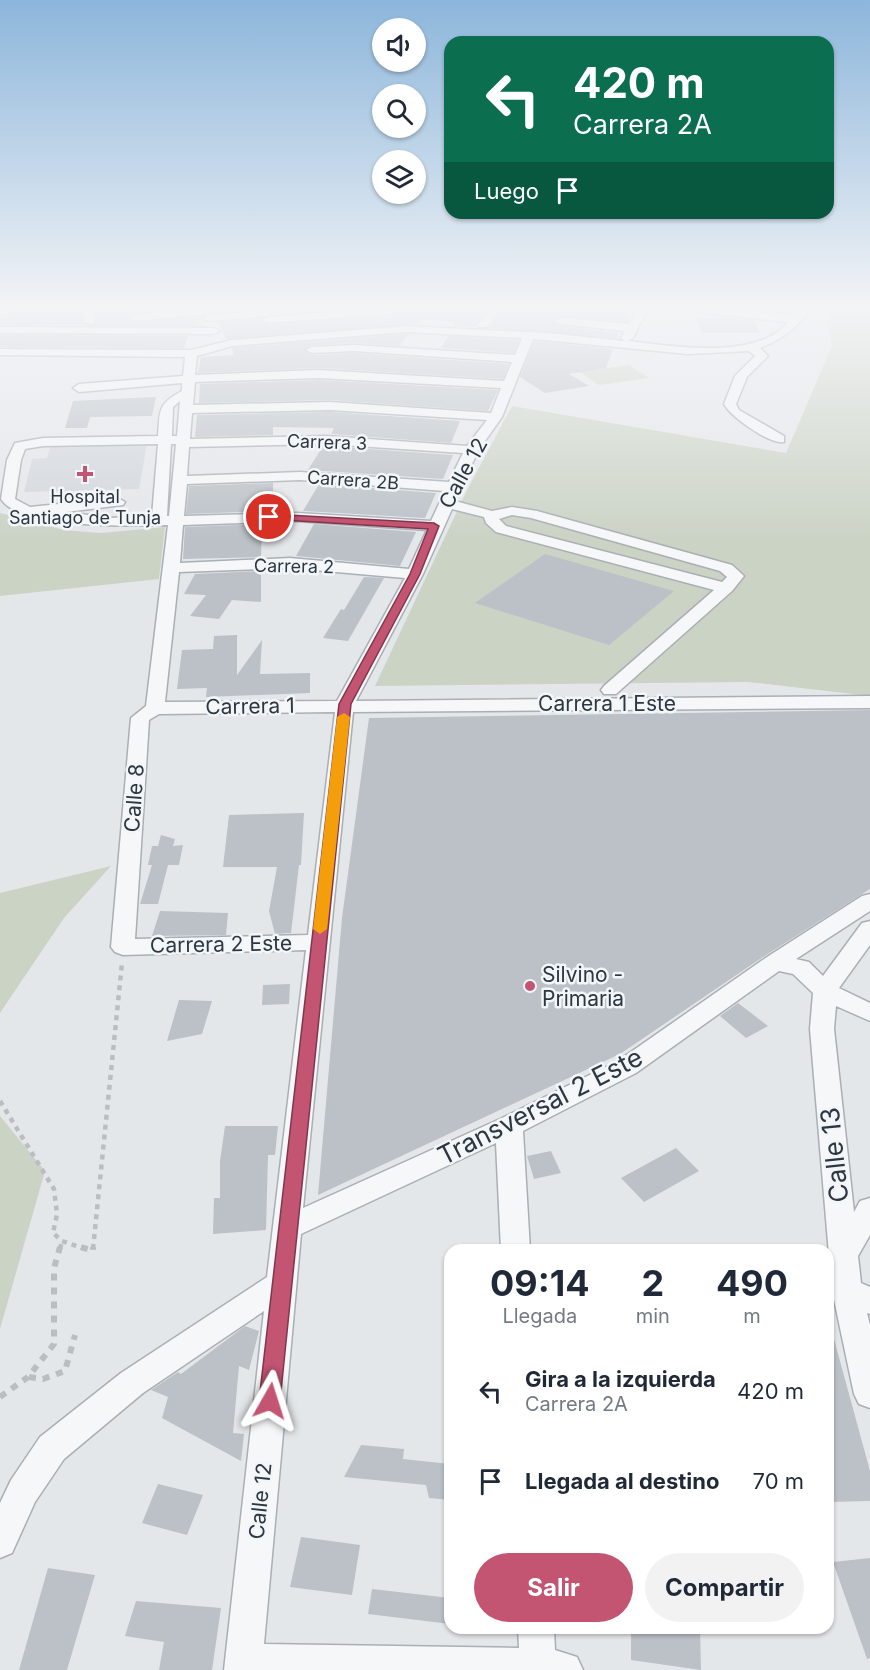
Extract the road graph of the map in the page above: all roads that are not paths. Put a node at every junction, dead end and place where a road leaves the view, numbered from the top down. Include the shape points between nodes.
1 (188, 384) edge
2 (257, 384) edge
3 (473, 384) edge
4 (738, 384) edge
5 (509, 386) joint
6 (79, 388) dead end
7 (187, 394) junction
8 (496, 417) junction
9 (778, 439) dead end
10 (165, 441) junction
11 (184, 442) junction
12 (471, 450) junction
13 (180, 480) junction
14 (449, 495) junction
15 (118, 502) dead end
16 (28, 512) junction
17 (168, 521) junction
18 (434, 526) junction
19 (172, 568) junction
20 (415, 574) junction
21 (610, 690) junction
22 (870, 691) edge
23 (348, 698) junction
24 (870, 702) edge
25 (155, 708) junction
26 (870, 901) edge
27 (870, 928) edge
28 (319, 942) junction
29 (123, 947) joint
30 (775, 962) junction
31 (825, 991) junction
32 (870, 1013) edge
33 (509, 1126) junction
34 (870, 1209) edge
35 (287, 1228) junction
36 (516, 1244) edge
37 (844, 1255) junction
38 (282, 1283) junction
39 (859, 1295) edge
40 (870, 1394) edge
41 (0, 1541) edge
42 (538, 1634) edge
43 (243, 1666) edge
44 (547, 1669) edge

1 - 7 street, Calle 8
2 - 7 street
3 - 5 street
4 - 9 street via 730,404 734,412
5 - 8 street, Calle 12
6 - 7 street
7 - 8 street
7 - 10 street via 167,407
7 - 11 street, Calle 8
8 - 12 street, Calle 12
10 - 11 street, Carrera 3
10 - 16 street, Carrera 3 via 44,442 20,446 8,499
10 - 17 street
11 - 12 street, Carrera 3 via 326,440
11 - 13 street, Calle 8
12 - 14 street, Calle 12
13 - 14 street, Carrera 2B via 300,476
13 - 17 street, Calle 8
14 - 18 street, Calle 12
14 - 21 street, Carrera 2B via 492,515 491,520 501,528 726,588
15 - 16 street
16 - 17 street via 89,521
17 - 18 street via 297,517
17 - 19 street, Calle 8
18 - 20 street, Calle 12
19 - 20 street, Carrera 2 via 290,563
19 - 25 street, Calle 8
20 - 23 street, Calle 12
21 - 22 street
21 - 23 street
23 - 24 street, Carrera 1 Este
23 - 25 street, Carrera 1
23 - 28 street, Calle 12
25 - 29 street, Calle 8 via 140,718
26 - 30 street, Transversal 2 Este
27 - 31 street
28 - 29 street, Carrera 2 Este
28 - 35 street, Calle 12
30 - 31 street via 801,968
30 - 33 street, Transversal 2 Este via 627,1067
31 - 32 street
31 - 37 street, Calle 13 via 822,1029
33 - 35 street, Transversal 2 Este
33 - 36 street
34 - 37 street
35 - 38 street, Calle 12
37 - 39 street, Calle 13
38 - 41 street via 132,1383 52,1448 23,1491
38 - 43 street, Calle 12
39 - 40 street, Calle 13
42 - 44 street
43 - 44 street

